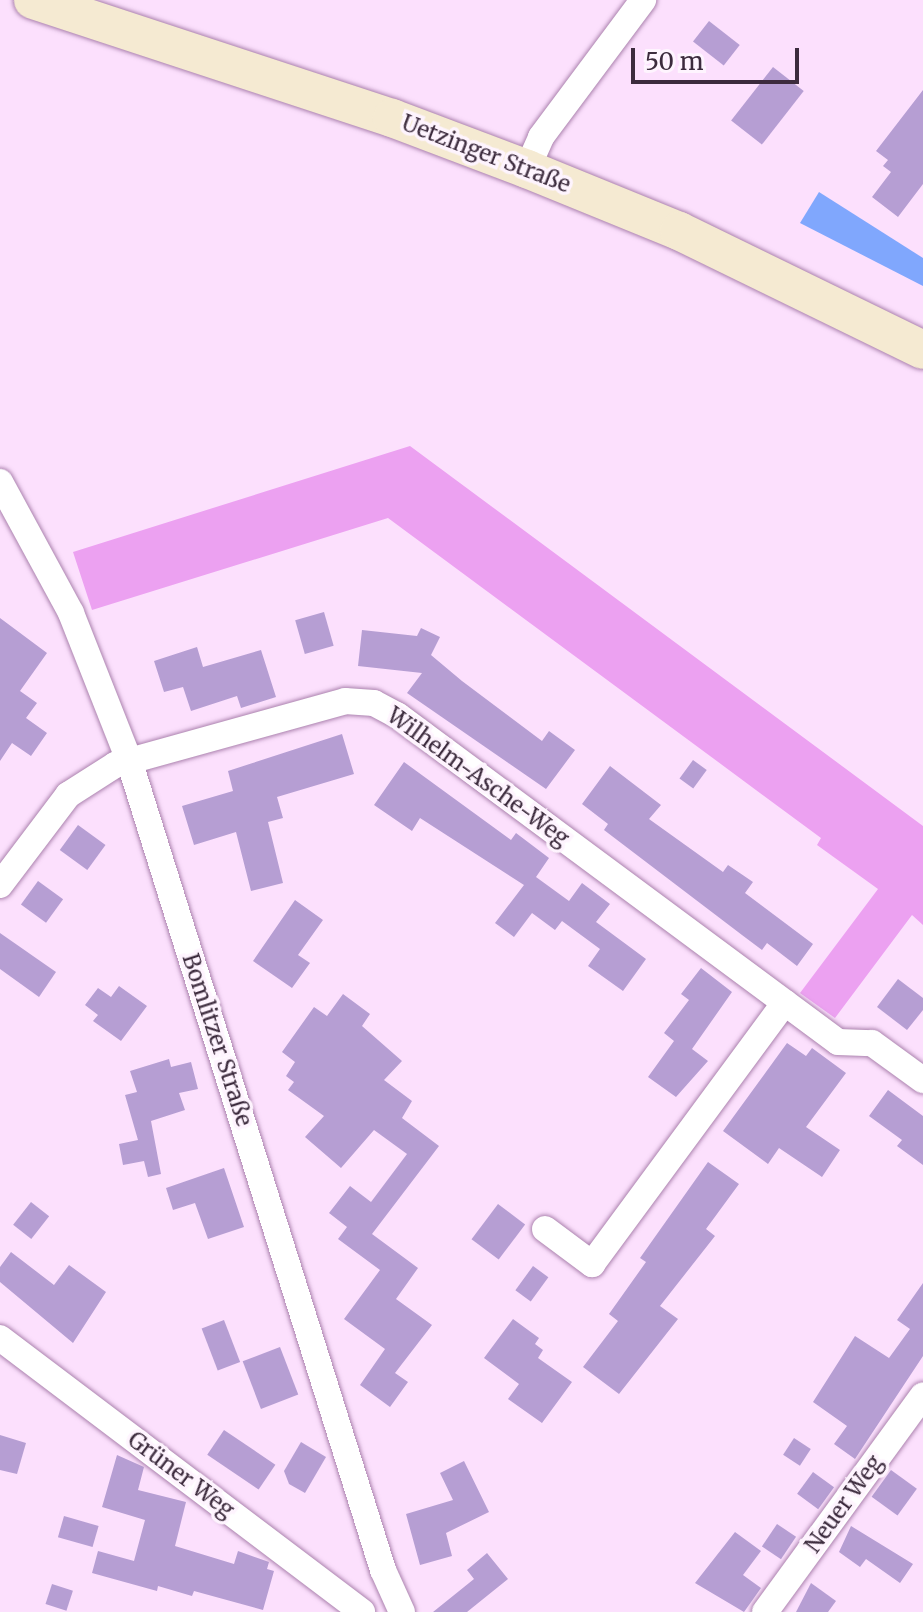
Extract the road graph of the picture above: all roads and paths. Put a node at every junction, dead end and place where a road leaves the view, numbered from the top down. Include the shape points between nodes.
1 (33, 0) edge
2 (643, 0) edge
3 (527, 169) junction
4 (923, 350) edge
5 (1, 486) edge
6 (129, 760) junction
7 (0, 885) edge
8 (785, 1002) junction
9 (923, 1080) edge
10 (545, 1229) dead end
11 (0, 1338) edge
12 (923, 1395) edge
13 (362, 1612) edge
14 (402, 1612) edge
15 (765, 1612) edge

1 - 3 street, Uetzinger Straße via 392,118
2 - 3 street via 541,137
3 - 4 street, Uetzinger Straße via 679,231
5 - 6 street, Bomlitzer Straße via 71,613
6 - 7 street, Wilhelm-Asche-Weg via 91,777 68,795
6 - 8 street, Wilhelm-Asche-Weg via 345,701 374,703
6 - 14 street, Bomlitzer Straße via 383,1570
8 - 9 street, Wilhelm-Asche-Weg via 838,1042 872,1043
8 - 10 street via 592,1264
11 - 13 street, Grüner Weg
12 - 15 street, Neuer Weg

